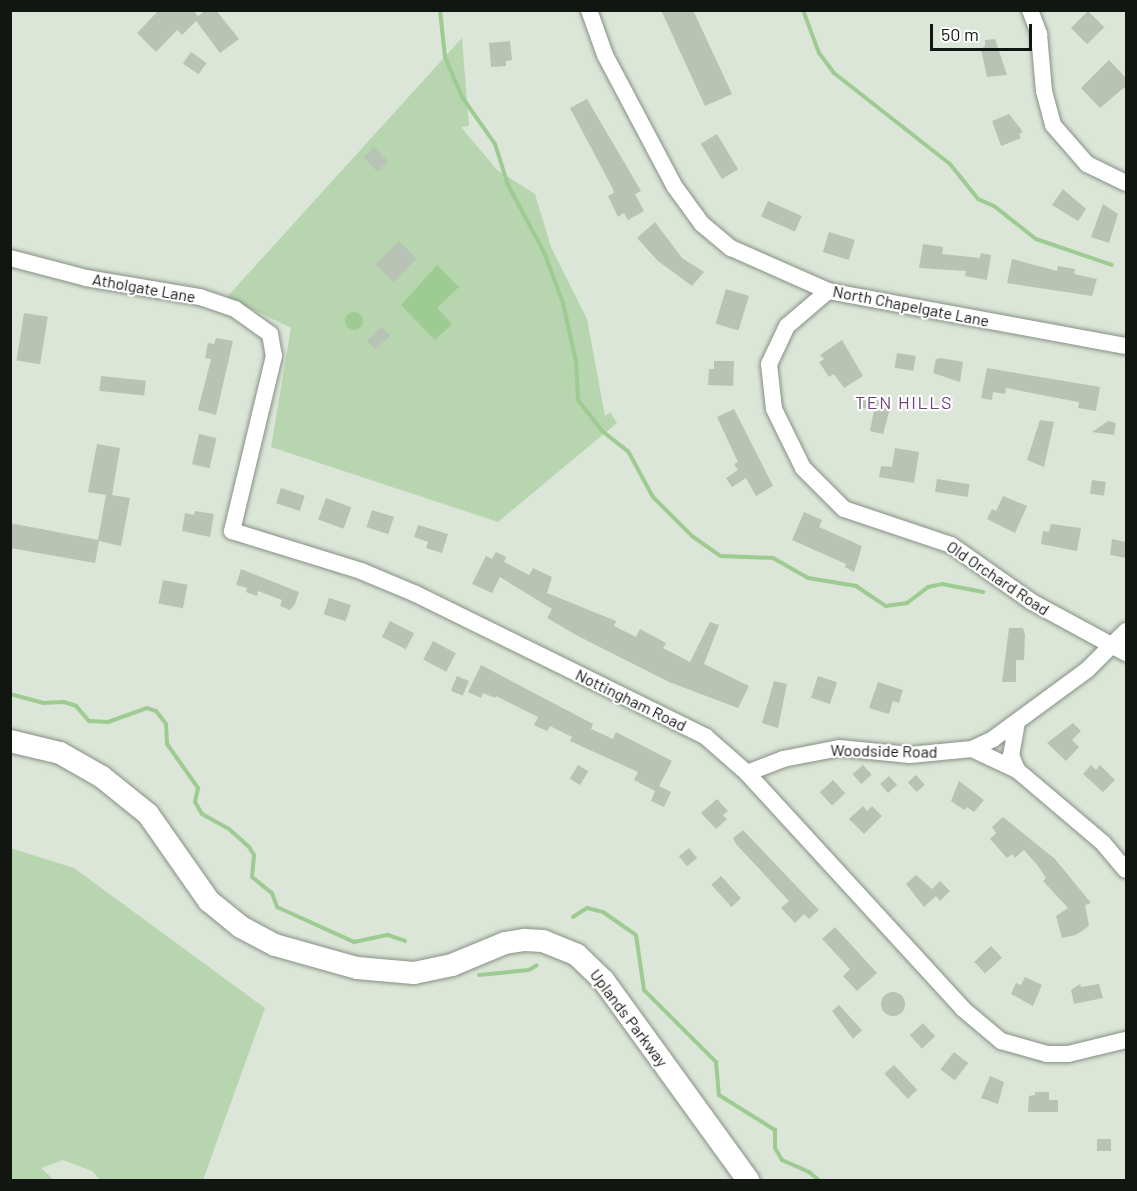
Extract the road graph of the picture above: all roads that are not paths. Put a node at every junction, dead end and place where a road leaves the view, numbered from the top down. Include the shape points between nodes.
1 (589, 10) edge
2 (1030, 10) edge
3 (1126, 183) edge
4 (10, 258) edge
5 (828, 291) junction
6 (270, 334) joint
7 (1126, 346) edge
8 (1126, 630) edge
9 (1119, 649) edge
10 (1017, 722) junction
11 (10, 741) edge
12 (972, 749) junction
13 (1017, 770) junction
14 (747, 773) junction
15 (1126, 870) edge
16 (1126, 1040) edge
17 (748, 1180) edge

1 - 5 street, North Chapelgate Lane via 605,55 687,208 731,248
2 - 3 street via 1039,34 1044,91 1053,125 1087,164
4 - 6 street, Atholgate Lane via 86,278 200,297 235,309
5 - 7 street, North Chapelgate Lane
5 - 9 street, Old Orchard Road via 787,326 768,364 774,409 803,468 844,509 951,544 1032,602
6 - 14 street, Nottingham Road via 274,356 232,531 361,571 416,594 706,737
8 - 9 street, Woodside Road
9 - 10 street, Woodside Road
10 - 12 street, Woodside Road
10 - 13 street via 1011,755
11 - 17 street, Uplands Parkway via 60,753 102,777 161,829 209,901 241,927 275,945 357,968 414,974 525,940 543,941 577,954 604,981
12 - 13 street
12 - 14 street, Woodside Road via 910,755 839,748 783,759
13 - 15 street via 1103,843
14 - 16 street, Nottingham Road via 963,1009 1000,1041 1047,1054 1068,1054

